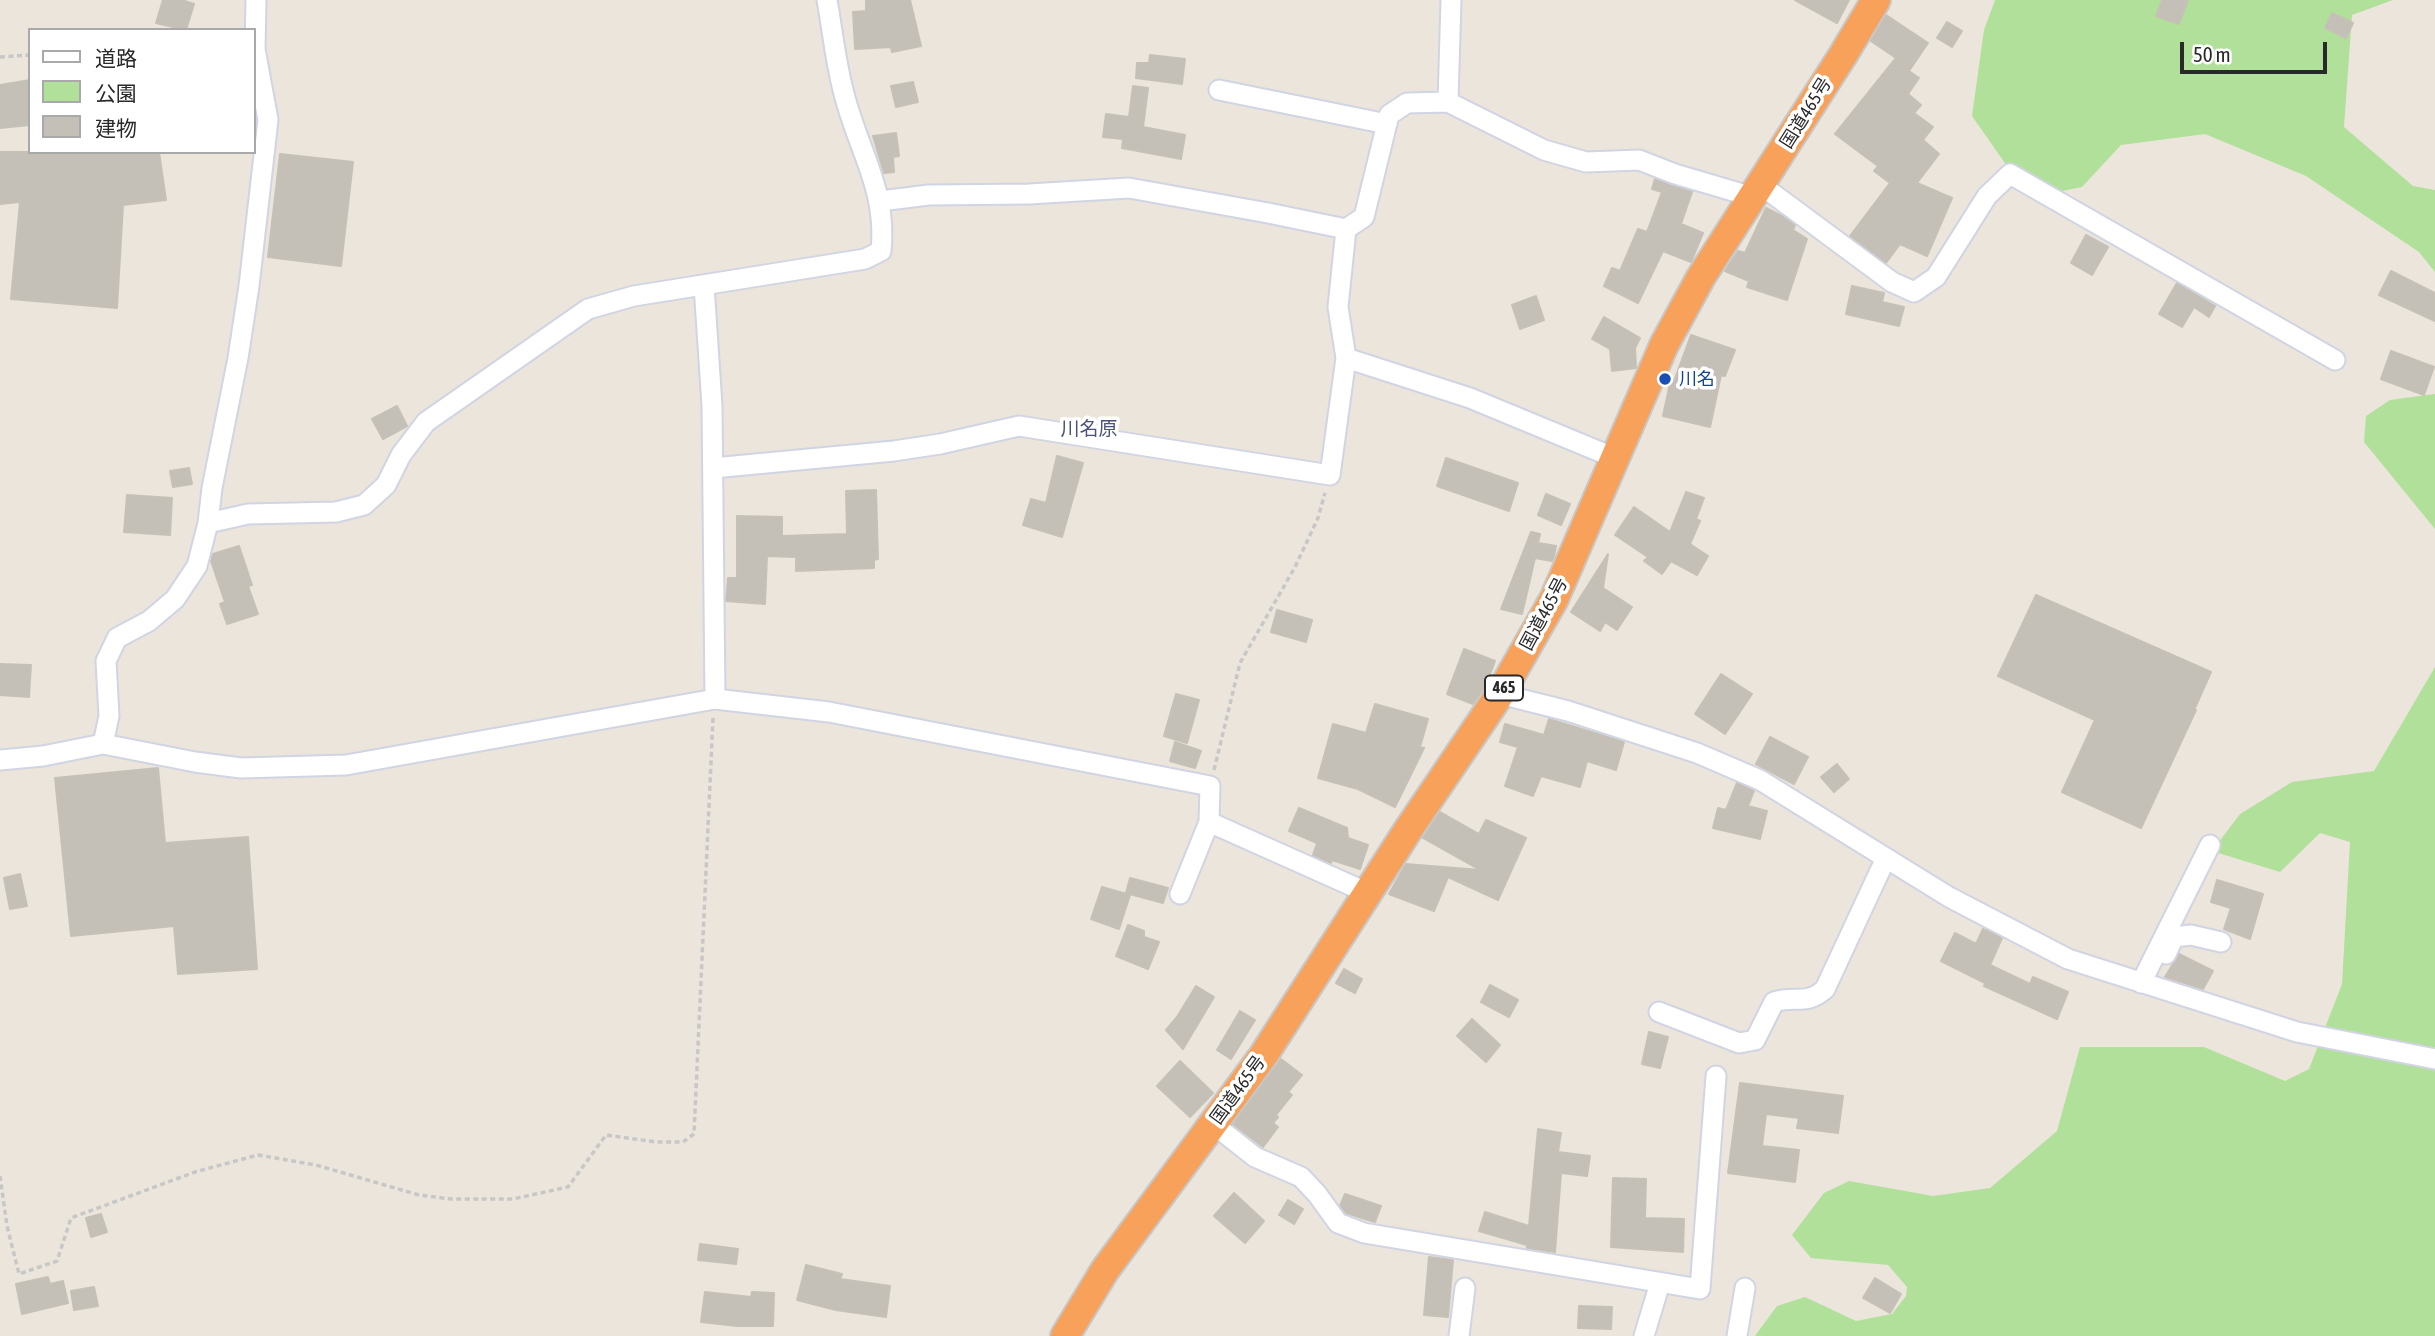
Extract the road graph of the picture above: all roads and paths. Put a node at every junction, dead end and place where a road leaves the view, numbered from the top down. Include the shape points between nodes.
1 (256, 0) edge
2 (827, 0) edge
3 (1451, 0) edge
4 (1875, 0) edge
5 (255, 28) edge
6 (256, 54) edge
7 (28, 55) edge
8 (0, 57) edge
9 (1219, 90) dead end
10 (1448, 102) junction
11 (1387, 124) junction
12 (1757, 191) junction
13 (880, 201) junction
14 (1346, 229) junction
15 (704, 285) junction
16 (1346, 358) junction
17 (2335, 360) dead end
18 (1615, 458) junction
19 (713, 468) junction
20 (1330, 475) junction
21 (208, 523) junction
22 (1500, 694) junction
23 (715, 699) junction
24 (103, 744) junction
25 (0, 760) edge
26 (1210, 786) junction
27 (1209, 822) junction
28 (2210, 845) dead end
29 (1885, 860) junction
30 (1368, 893) junction
31 (1180, 894) dead end
32 (2221, 942) dead end
33 (2147, 985) junction
34 (1659, 1012) dead end
35 (2435, 1059) edge
36 (1716, 1076) dead end
37 (1213, 1124) junction
38 (0, 1176) edge
39 (1660, 1283) junction
40 (1465, 1288) dead end
41 (1745, 1289) dead end
42 (1065, 1336) edge
43 (1459, 1336) edge
44 (1644, 1336) edge
45 (1737, 1336) edge

1 - 5 street
2 - 13 street via 845,99
3 - 10 street
4 - 12 highway, 国道465号 / 465
6 - 21 street via 268,120 243,325
7 - 8 path
9 - 11 street
10 - 11 street via 1407,103 1389,115
10 - 12 street via 1544,150 1586,162 1639,160 1675,174
11 - 14 street via 1364,217
12 - 17 street via 1914,292 1936,276 1987,196 2010,174
12 - 18 highway, 国道465号 / 465 via 1664,345
13 - 14 street via 1129,188
13 - 15 street via 881,251 865,259
14 - 16 street via 1338,307
15 - 19 street
15 - 21 street via 588,309 426,422 386,485 364,505 335,512 248,514
16 - 18 street via 1470,398
16 - 20 street
18 - 22 highway, 国道465号 / 465 via 1554,599
19 - 20 street via 894,451 1019,426
19 - 23 street
20 - 26 path via 1318,518 1295,567 1240,663
21 - 24 street via 198,566 174,599 149,621 117,638 106,661 109,716
22 - 29 street via 1697,753 1771,787
22 - 30 highway, 国道465号 / 465
23 - 24 street via 346,765 241,768
23 - 26 street via 829,712
23 - 38 path via 694,1134 683,1142 606,1135 568,1187 487,1200 419,1195 316,1166 258,1156 195,1172 71,1218 57,1261 19,1274
24 - 25 street
26 - 27 street
27 - 30 street
27 - 31 street
28 - 33 street
29 - 33 street via 2068,959
29 - 34 street via 1825,989 1811,999 1774,1002 1755,1040 1739,1043
30 - 37 highway, 国道465号 / 465 via 1263,1056
32 - 33 street via 2191,935 2174,937
33 - 35 street via 2297,1032
36 - 39 street via 1700,1289
37 - 39 street via 1255,1157 1301,1177 1338,1223 1364,1233
37 - 42 highway, 国道465号 / 465 via 1105,1270
39 - 44 street
40 - 43 street
41 - 45 street

